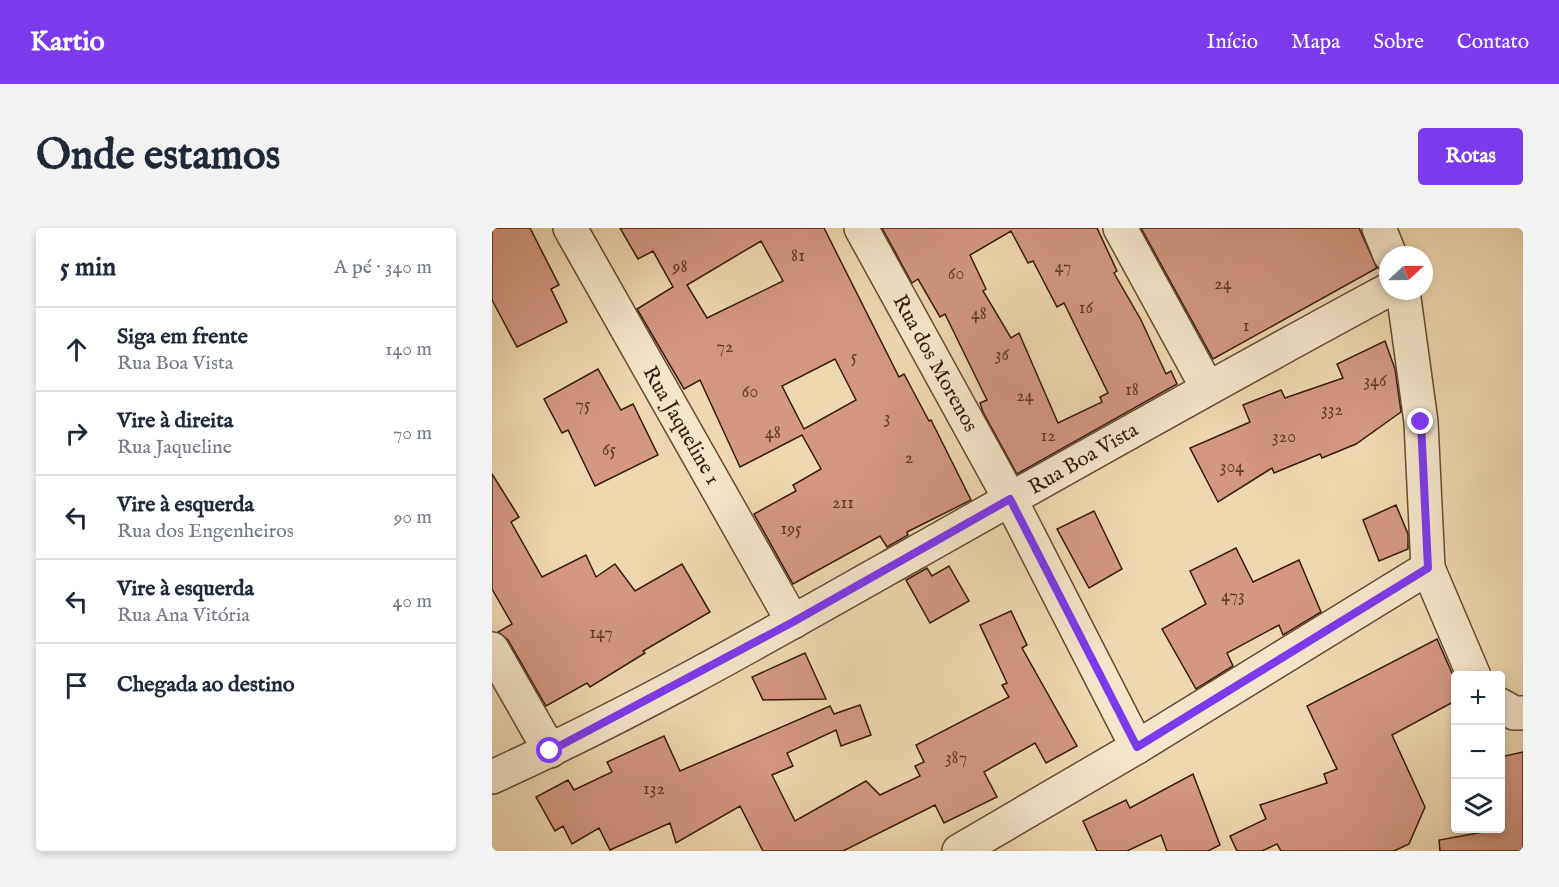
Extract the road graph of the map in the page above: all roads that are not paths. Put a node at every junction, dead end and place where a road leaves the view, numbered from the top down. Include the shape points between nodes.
1 (570, 228) edge
2 (861, 228) edge
3 (1120, 228) edge
4 (1379, 228) edge
5 (1386, 246) edge
6 (1379, 296) edge
7 (1404, 300) edge
8 (1207, 387) junction
9 (1010, 499) junction
10 (1428, 568) junction
11 (793, 622) junction
12 (492, 649) edge
13 (1472, 671) edge
14 (1505, 708) edge
15 (1523, 713) edge
16 (1137, 747) junction
17 (550, 751) junction
18 (492, 777) edge
19 (958, 851) edge

1 - 11 street, Rua Jaqueline 1
2 - 9 street, Rua dos Morenos
3 - 8 street
4 - 5 street
6 - 8 street, Rua Boa Vista
7 - 10 street via 1421,422
8 - 9 street, Rua Boa Vista
9 - 11 street, Rua Boa Vista
9 - 16 street, Rua dos Morenos
10 - 13 street
10 - 16 street
11 - 17 street, Rua Boa Vista
12 - 17 street
14 - 15 street
16 - 19 street
17 - 18 street, Rua Boa Vista

